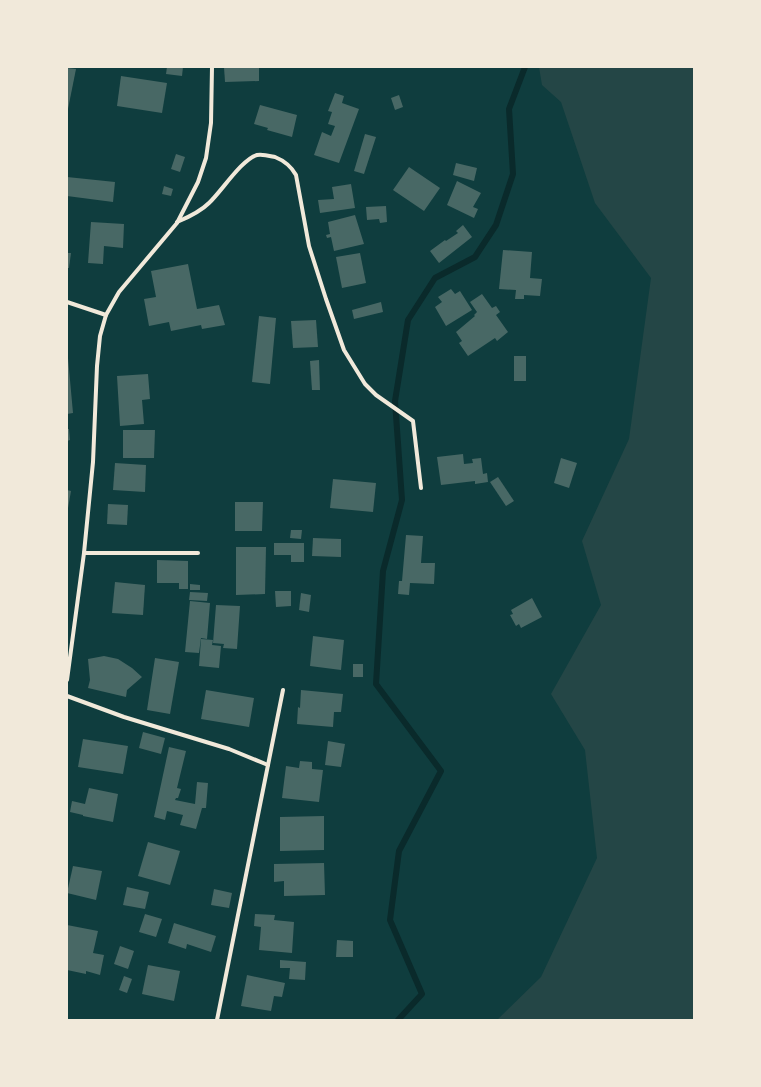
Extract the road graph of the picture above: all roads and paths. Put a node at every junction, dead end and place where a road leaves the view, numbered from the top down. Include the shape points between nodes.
1 (212, 67) edge
2 (177, 223) junction
3 (67, 302) edge
4 (106, 315) junction
5 (421, 488) dead end
6 (84, 552) junction
7 (198, 553) dead end
8 (67, 680) edge
9 (283, 690) dead end
10 (67, 696) edge
11 (268, 766) junction
12 (217, 1020) edge

1 - 2 street via 211,123 206,158 198,182
2 - 4 street via 119,292
2 - 5 street via 193,216 208,204 247,161 257,155 269,155 291,166 296,175 309,246 344,350 365,384 413,422
3 - 4 street
4 - 6 street via 99,344 93,462
6 - 7 street
6 - 8 street
9 - 11 street
10 - 11 street via 124,718 229,749
11 - 12 street

